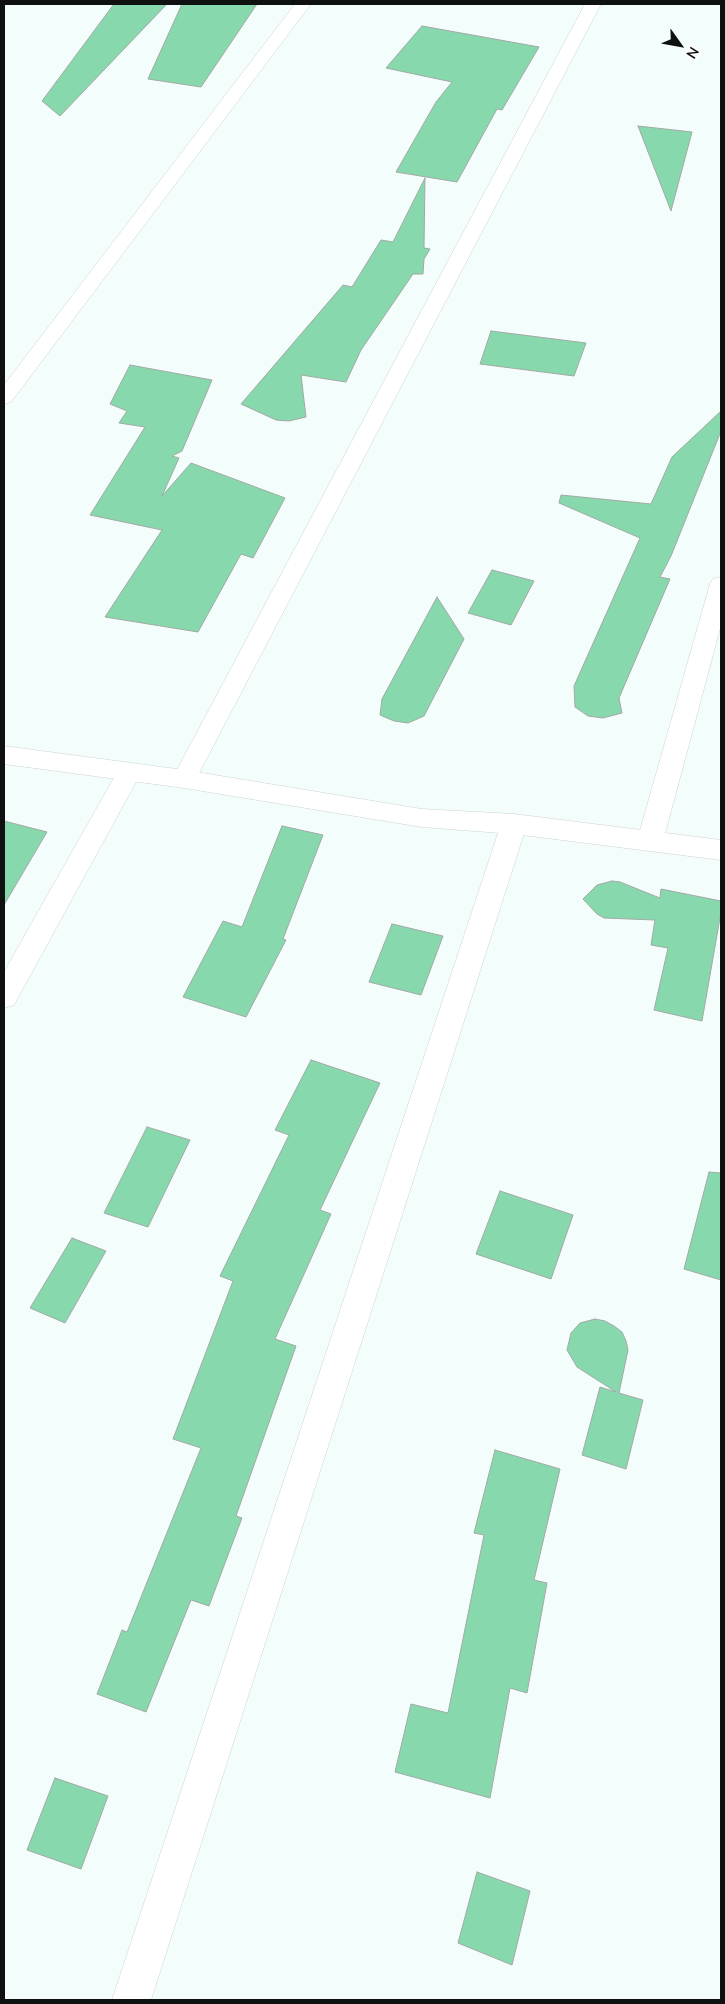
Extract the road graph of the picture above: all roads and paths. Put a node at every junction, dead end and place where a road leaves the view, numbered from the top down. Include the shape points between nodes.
1 (302, 4) edge
2 (593, 4) edge
3 (4, 398) edge
4 (721, 584) edge
5 (4, 756) edge
6 (129, 773) junction
7 (184, 779) junction
8 (514, 824) junction
9 (650, 841) junction
10 (721, 850) edge
11 (4, 997) edge
12 (131, 2000) edge

1 - 3 street
2 - 7 street
4 - 9 street
5 - 6 street
6 - 7 street
6 - 11 street
7 - 8 street via 422,818
8 - 9 street
8 - 12 street
9 - 10 street

